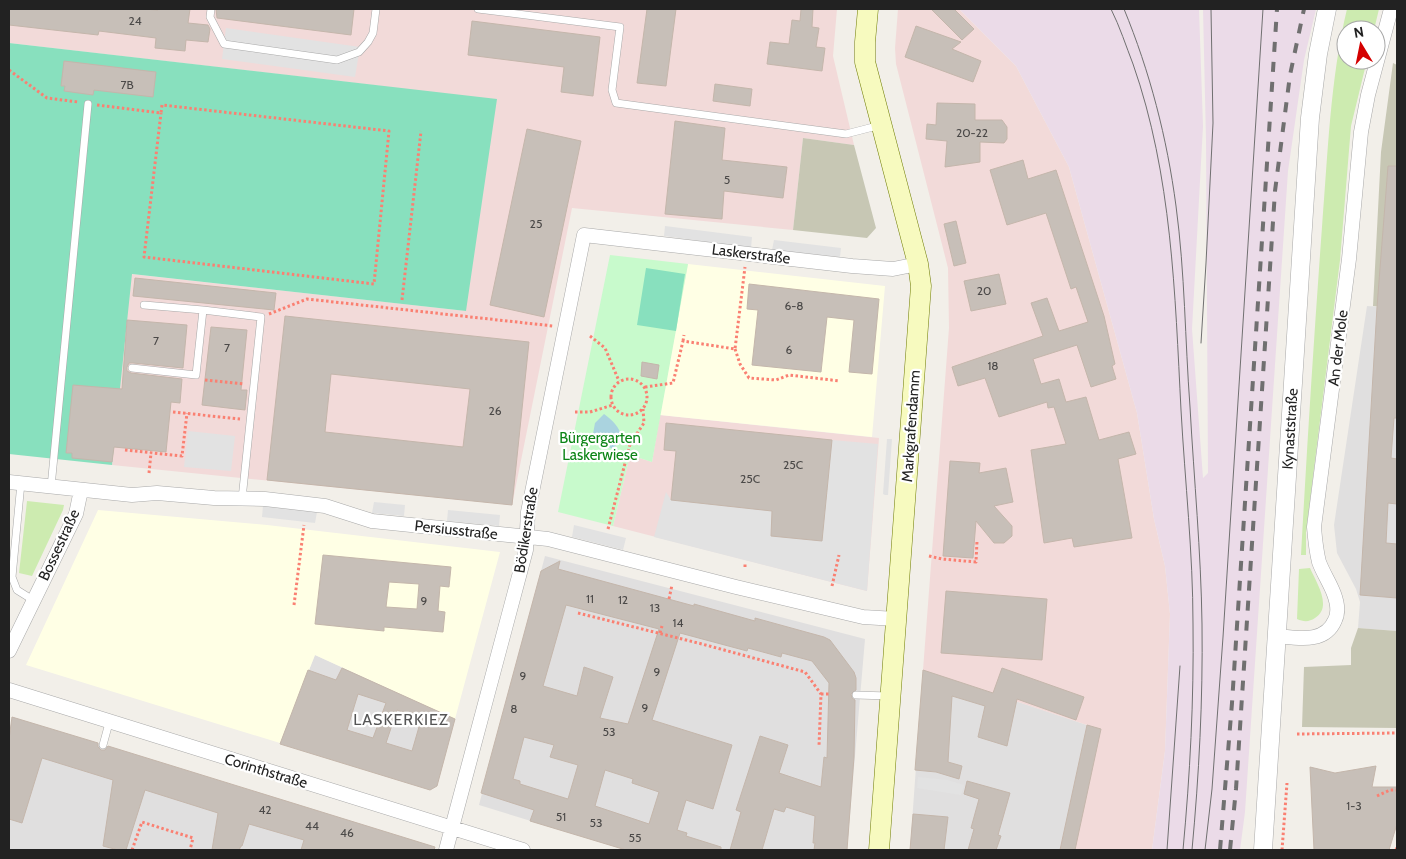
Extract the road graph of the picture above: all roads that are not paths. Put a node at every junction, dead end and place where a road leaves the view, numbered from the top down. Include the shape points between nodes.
1 (211, 9) edge
2 (376, 9) edge
3 (478, 9) edge
4 (868, 9) edge
5 (1327, 9) edge
6 (1391, 9) edge
7 (88, 104) road end
8 (881, 125) junction
9 (584, 235) joint
10 (918, 264) junction
11 (144, 305) dead end
12 (203, 310) junction
13 (132, 368) dead end
14 (15, 483) edge
15 (51, 486) junction
16 (81, 490) junction
17 (242, 499) junction
18 (527, 536) junction
19 (33, 600) junction
20 (896, 619) junction
21 (1277, 636) junction
22 (9, 651) edge
23 (9, 690) edge
24 (856, 695) dead end
25 (892, 696) junction
26 (109, 723) junction
27 (103, 745) dead end
28 (452, 828) junction
29 (446, 850) edge
30 (523, 850) edge
31 (879, 850) edge
32 (1263, 850) edge

1 - 2 lane via 210,17 224,44 337,60 359,52 368,42 373,33
3 - 8 lane via 620,26 612,90 616,102 846,134
4 - 8 main road, Markgrafendamm via 865,62
5 - 21 street, Kynaststraße via 1310,118
6 - 21 street, An der Mole via 1368,95 1357,156 1350,259 1314,527 1319,560 1337,604 1336,617 1327,632 1318,637
7 - 15 lane
8 - 10 main road, Markgrafendamm
9 - 10 street, Laskerstraße via 893,269
9 - 18 street, Bödikerstraße via 528,512
10 - 20 main road, Markgrafendamm via 921,294
11 - 12 lane
12 - 13 lane via 196,375
12 - 17 lane via 261,316
14 - 15 street, Persiusstraße
14 - 19 lane, Bossestraße via 12,577 16,590
15 - 16 street, Persiusstraße
16 - 17 street, Persiusstraße
16 - 19 street, Bossestraße via 77,510
17 - 18 street, Persiusstraße via 325,506 372,521
18 - 20 street, Persiusstraße via 863,617
18 - 28 street, Bödikerstraße via 526,550
19 - 22 street, Bossestraße
20 - 25 main road, Markgrafendamm
21 - 32 street, Kynaststraße
23 - 26 street, Corinthstraße
24 - 25 lane
25 - 31 main road, Markgrafendamm
26 - 27 lane
26 - 28 street, Corinthstraße
28 - 29 street, Bödikerstraße
28 - 30 street, Corinthstraße

